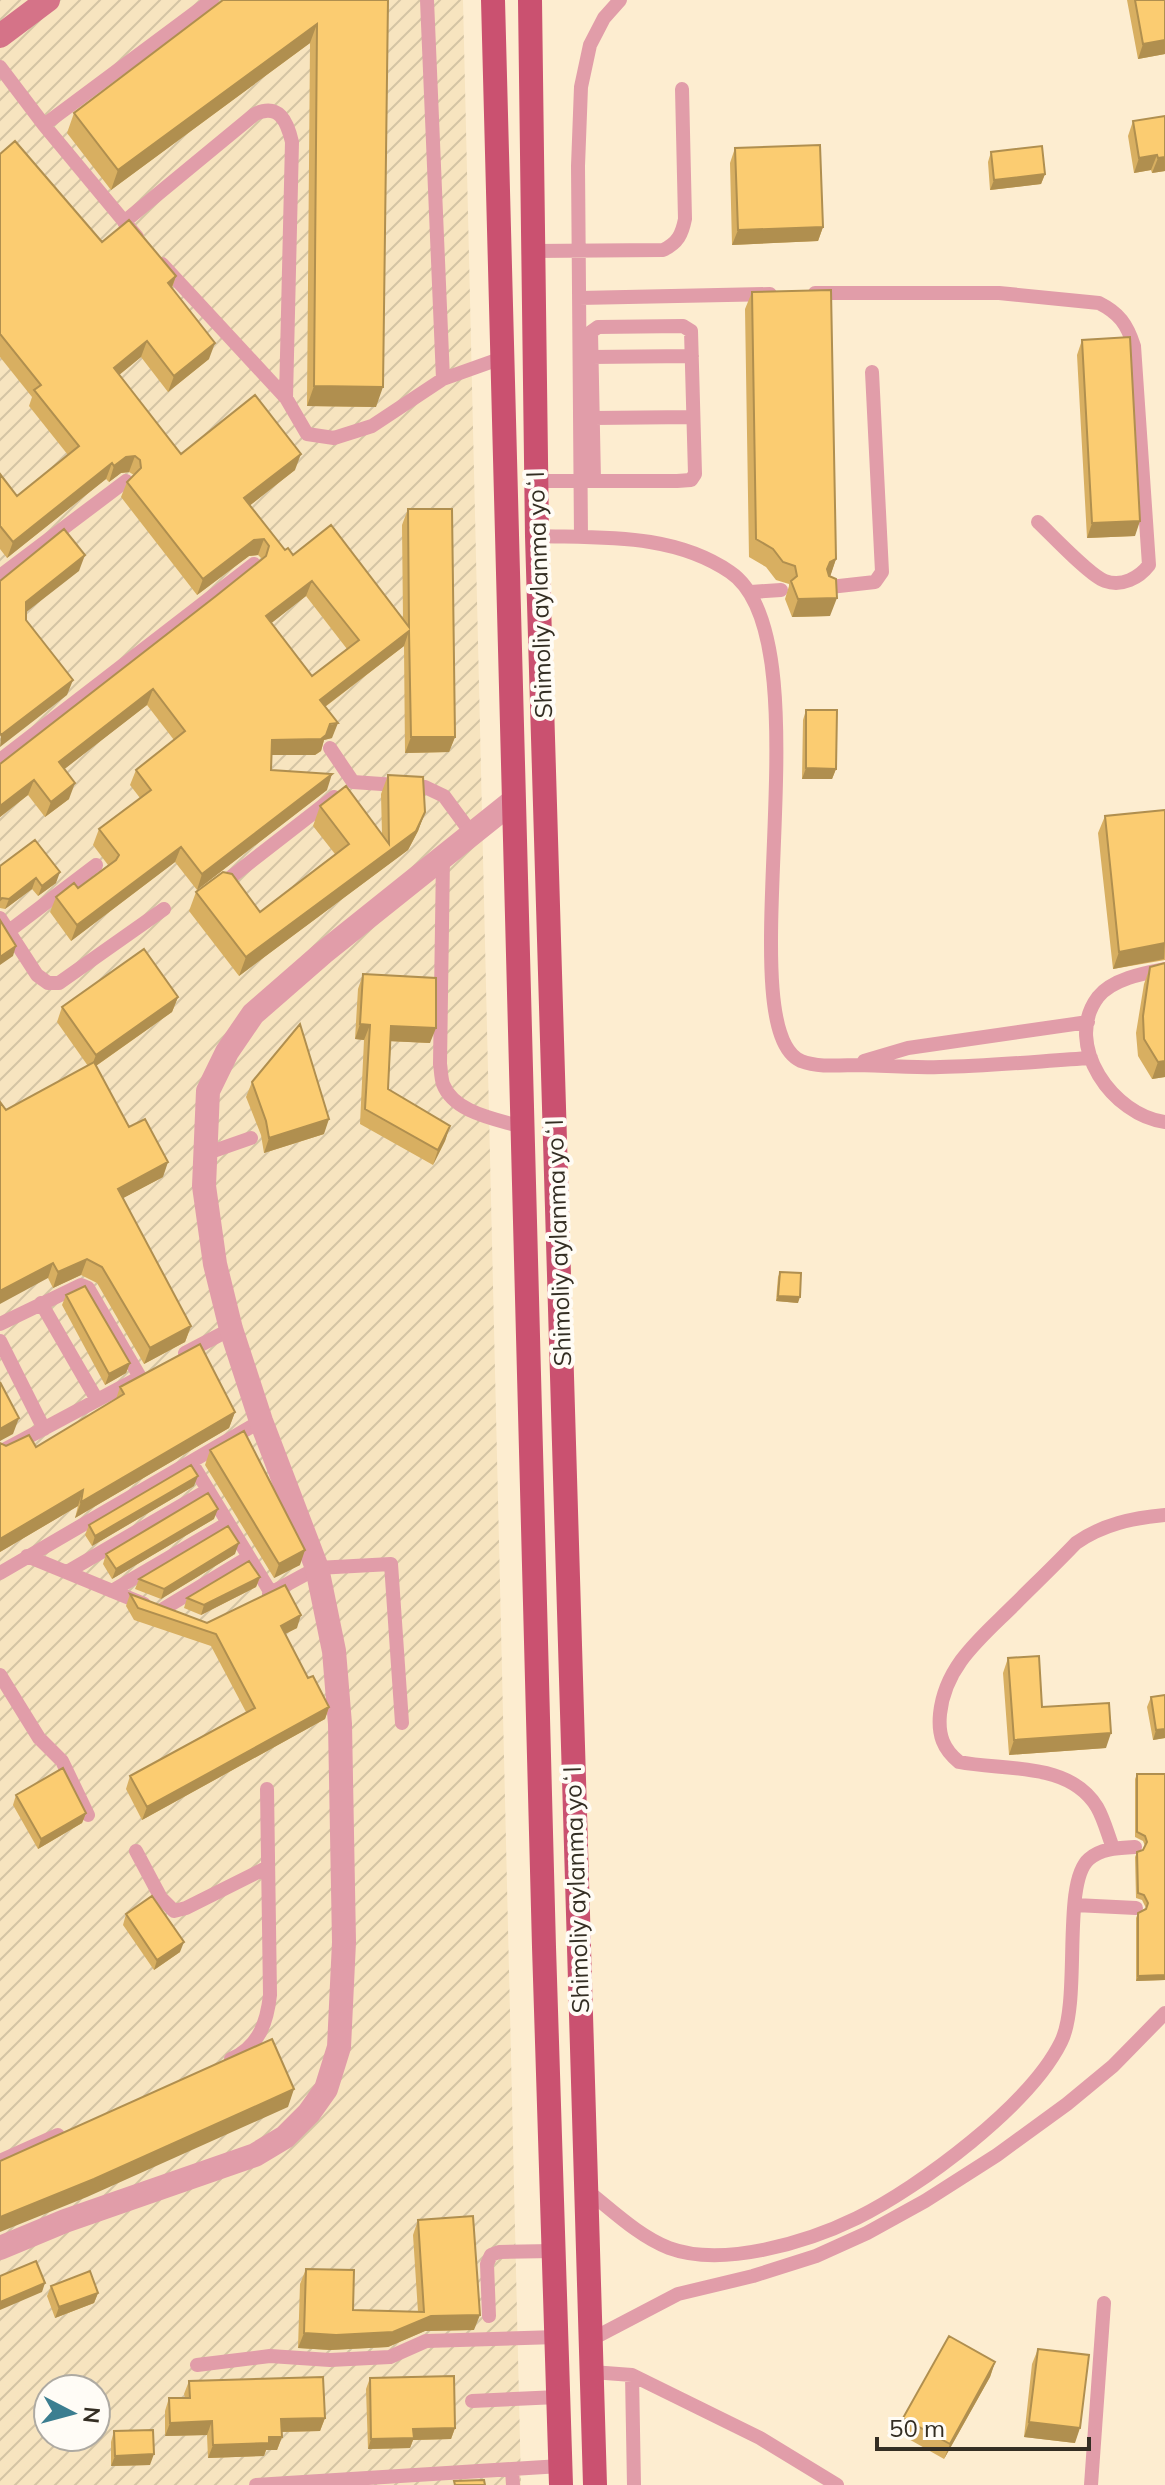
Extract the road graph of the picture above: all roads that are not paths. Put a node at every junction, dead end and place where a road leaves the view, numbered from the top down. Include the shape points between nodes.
1 (48, 0) edge
2 (212, 0) edge
3 (427, 0) edge
4 (493, 0) edge
5 (530, 0) edge
6 (620, 0) edge
7 (0, 36) edge
8 (0, 67) edge
9 (682, 89) dead end
10 (44, 125) junction
11 (124, 222) junction
12 (146, 246) edge
13 (533, 251) junction
14 (578, 251) junction
15 (157, 257) edge
16 (791, 293) edge
17 (807, 293) edge
18 (579, 298) junction
19 (692, 356) junction
20 (591, 357) junction
21 (502, 358) junction
22 (872, 372) dead end
23 (443, 379) junction
24 (286, 398) junction
25 (693, 417) junction
26 (593, 418) junction
27 (587, 480) junction
28 (126, 481) edge
29 (536, 481) junction
30 (1038, 522) dead end
31 (537, 536) junction
32 (581, 537) junction
33 (254, 564) edge
34 (0, 576) edge
35 (830, 587) edge
36 (781, 590) dead end
37 (751, 592) junction
38 (330, 748) edge
39 (0, 760) edge
40 (353, 782) junction
41 (513, 801) junction
42 (472, 834) junction
43 (443, 857) junction
44 (96, 865) dead end
45 (222, 884) edge
46 (164, 909) dead end
47 (0, 918) edge
48 (9, 931) junction
49 (1165, 969) edge
50 (1088, 1022) junction
51 (1091, 1058) junction
52 (848, 1065) junction
53 (1165, 1122) edge
54 (522, 1127) junction
55 (251, 1138) dead end
56 (205, 1154) junction
57 (41, 1303) junction
58 (0, 1324) edge
59 (231, 1329) junction
60 (0, 1341) edge
61 (153, 1370) junction
62 (97, 1400) junction
63 (261, 1421) junction
64 (44, 1429) junction
65 (0, 1452) edge
66 (191, 1462) junction
67 (208, 1490) junction
68 (1165, 1515) edge
69 (228, 1523) junction
70 (27, 1556) junction
71 (249, 1557) junction
72 (317, 1568) junction
73 (67, 1572) junction
74 (0, 1573) edge
75 (112, 1591) junction
76 (0, 1675) edge
77 (402, 1723) dead end
78 (267, 1789) dead end
79 (88, 1815) edge
80 (1135, 1847) dead end
81 (1113, 1848) junction
82 (136, 1851) dead end
83 (268, 1867) junction
84 (1075, 1905) junction
85 (1136, 1908) dead end
86 (578, 1946) junction
87 (544, 1947) junction
88 (1165, 2013) edge
89 (212, 2068) edge
90 (71, 2130) edge
91 (0, 2161) edge
92 (585, 2188) junction
93 (0, 2248) edge
94 (553, 2251) junction
95 (1104, 2303) dead end
96 (489, 2316) dead end
97 (557, 2337) junction
98 (592, 2339) junction
99 (197, 2365) dead end
100 (592, 2372) junction
101 (632, 2375) junction
102 (558, 2397) junction
103 (472, 2401) dead end
104 (512, 2469) junction
105 (561, 2476) edge
106 (349, 2481) edge
107 (256, 2485) edge
108 (513, 2485) edge
109 (595, 2485) edge
110 (634, 2485) edge
111 (837, 2485) edge
112 (1091, 2485) edge

1 - 7 main road
2 - 10 lane
3 - 23 lane
4 - 21 main road, Shimoliy aylanma yoʻl
5 - 13 main road, Shimoliy aylanma yoʻl
6 - 14 lane via 590,45 581,87
8 - 10 lane
9 - 14 lane via 685,219 675,244 663,250
10 - 11 lane
11 - 12 lane
11 - 24 lane via 255,114 265,109 279,112 292,142
13 - 14 lane
13 - 29 main road, Shimoliy aylanma yoʻl
14 - 18 lane
15 - 24 lane
16 - 18 lane
17 - 30 lane via 999,293 1099,303 1113,310 1127,326 1134,346 1149,565 1141,576 1104,581
18 - 27 lane
19 - 20 lane
19 - 20 lane via 691,331 683,326 613,326 591,332
19 - 25 lane
20 - 26 lane
21 - 23 lane
21 - 41 main road, Shimoliy aylanma yoʻl
22 - 35 lane via 882,572 875,582
23 - 24 lane via 372,426 334,438 307,434
25 - 26 lane
25 - 27 lane via 691,480
26 - 27 lane
27 - 29 lane
27 - 32 lane
28 - 34 lane
29 - 31 main road, Shimoliy aylanma yoʻl
31 - 32 lane
31 - 86 main road, Shimoliy aylanma yoʻl
32 - 37 lane via 642,540 694,552 732,573
33 - 39 lane
36 - 37 lane
37 - 52 lane via 761,613 771,665 777,746 770,972 777,1024 785,1044 800,1060
38 - 40 lane
40 - 42 lane via 425,787 444,796
40 - 45 lane
41 - 42 street
41 - 54 main road, Shimoliy aylanma yoʻl
42 - 43 street
43 - 54 lane via 443,1085 455,1101 481,1115
43 - 56 street via 253,1014 208,1091
44 - 48 lane
46 - 48 lane via 59,983 37,975
47 - 48 lane
49 - 50 lane via 1132,975 1099,996
50 - 51 lane
50 - 52 lane via 908,1048
51 - 52 lane via 939,1067
51 - 53 lane via 1106,1087 1128,1108
54 - 87 main road, Shimoliy aylanma yoʻl
55 - 56 lane
56 - 59 street via 213,1248
57 - 58 lane
57 - 61 lane via 75,1286 88,1288
57 - 62 lane
59 - 61 lane
59 - 63 street
60 - 64 lane
61 - 62 lane
62 - 64 lane
63 - 66 lane
63 - 72 street
64 - 65 lane
66 - 67 lane
66 - 70 lane
67 - 69 lane
67 - 73 lane
68 - 81 lane via 1132,1518 1076,1543 963,1655 945,1686 941,1706 941,1741 959,1762 1057,1775 1079,1787 1097,1806
69 - 71 lane
69 - 75 lane
70 - 73 lane
70 - 74 lane
71 - 72 lane via 265,1596
71 - 75 lane via 167,1613
72 - 77 lane via 393,1566
72 - 93 street via 334,1651 343,1849 339,2047 326,2089 285,2137 255,2155
73 - 75 lane
76 - 79 lane via 39,1738 62,1761
78 - 83 lane
80 - 81 lane
81 - 84 lane via 1088,1860 1078,1880
82 - 83 lane via 161,1898 174,1911
83 - 89 lane via 267,2015 257,2040
84 - 85 lane
84 - 92 lane via 1070,2015 1052,2057 1012,2107 938,2165 857,2218 758,2250 702,2255 669,2248
86 - 87 main road
86 - 92 main road, Shimoliy aylanma yoʻl
87 - 94 main road, Shimoliy aylanma yoʻl
88 - 98 lane via 1067,2104 925,2201 816,2256 678,2294
90 - 91 lane
92 - 98 main road, Shimoliy aylanma yoʻl
94 - 96 lane via 491,2255
94 - 97 main road, Shimoliy aylanma yoʻl
95 - 112 lane
97 - 99 lane via 426,2341 390,2357 270,2356
97 - 102 main road, Shimoliy aylanma yoʻl
98 - 100 main road, Shimoliy aylanma yoʻl
100 - 101 lane
100 - 109 main road, Shimoliy aylanma yoʻl
101 - 110 lane
101 - 111 lane via 760,2438
102 - 103 lane
102 - 105 main road, Shimoliy aylanma yoʻl
104 - 105 lane
104 - 106 lane
104 - 108 lane
106 - 107 lane

